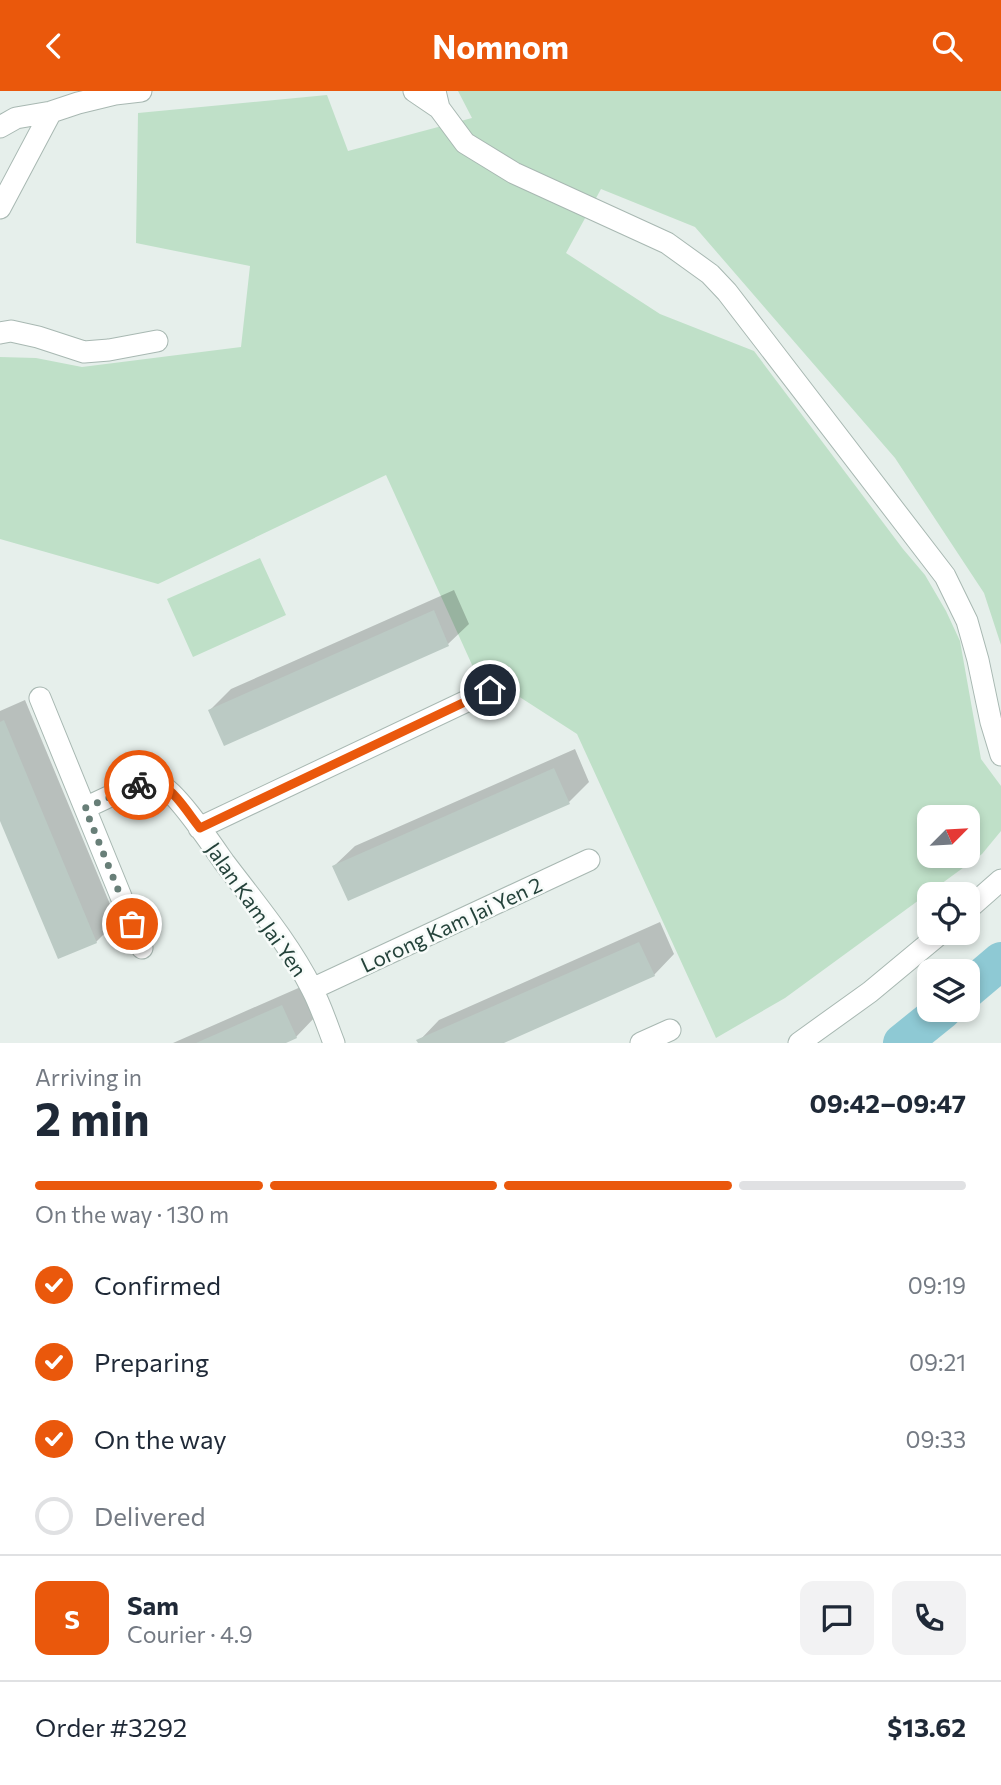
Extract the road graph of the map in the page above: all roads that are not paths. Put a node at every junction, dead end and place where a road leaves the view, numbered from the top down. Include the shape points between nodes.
1 (141, 91) edge
2 (414, 91) edge
3 (437, 99) edge
4 (51, 112) junction
5 (0, 127) edge
6 (0, 208) edge
7 (0, 333) edge
8 (157, 341) dead end
9 (490, 690) dead end
10 (40, 698) dead end
11 (1001, 755) edge
12 (85, 808) junction
13 (200, 828) junction
14 (589, 860) dead end
15 (1001, 880) edge
16 (980, 898) edge
17 (926, 945) edge
18 (142, 948) dead end
19 (312, 989) junction
20 (670, 1030) dead end
21 (334, 1043) edge
22 (641, 1043) edge
23 (799, 1043) edge

1 - 4 street
2 - 3 street
3 - 11 street via 465,142 514,173 667,243 727,292 945,576 967,621
4 - 5 street via 16,118
4 - 6 street
7 - 8 street via 38,337 84,352
9 - 13 street
10 - 12 street
12 - 13 street, Jalan Kam Jai Yen via 151,783 170,791
12 - 18 street
13 - 19 street, Jalan Kam Jai Yen
14 - 19 street, Lorong Kam Jai Yen 2
15 - 16 street
17 - 23 street
19 - 21 street, Jalan Kam Jai Yen
20 - 22 street

